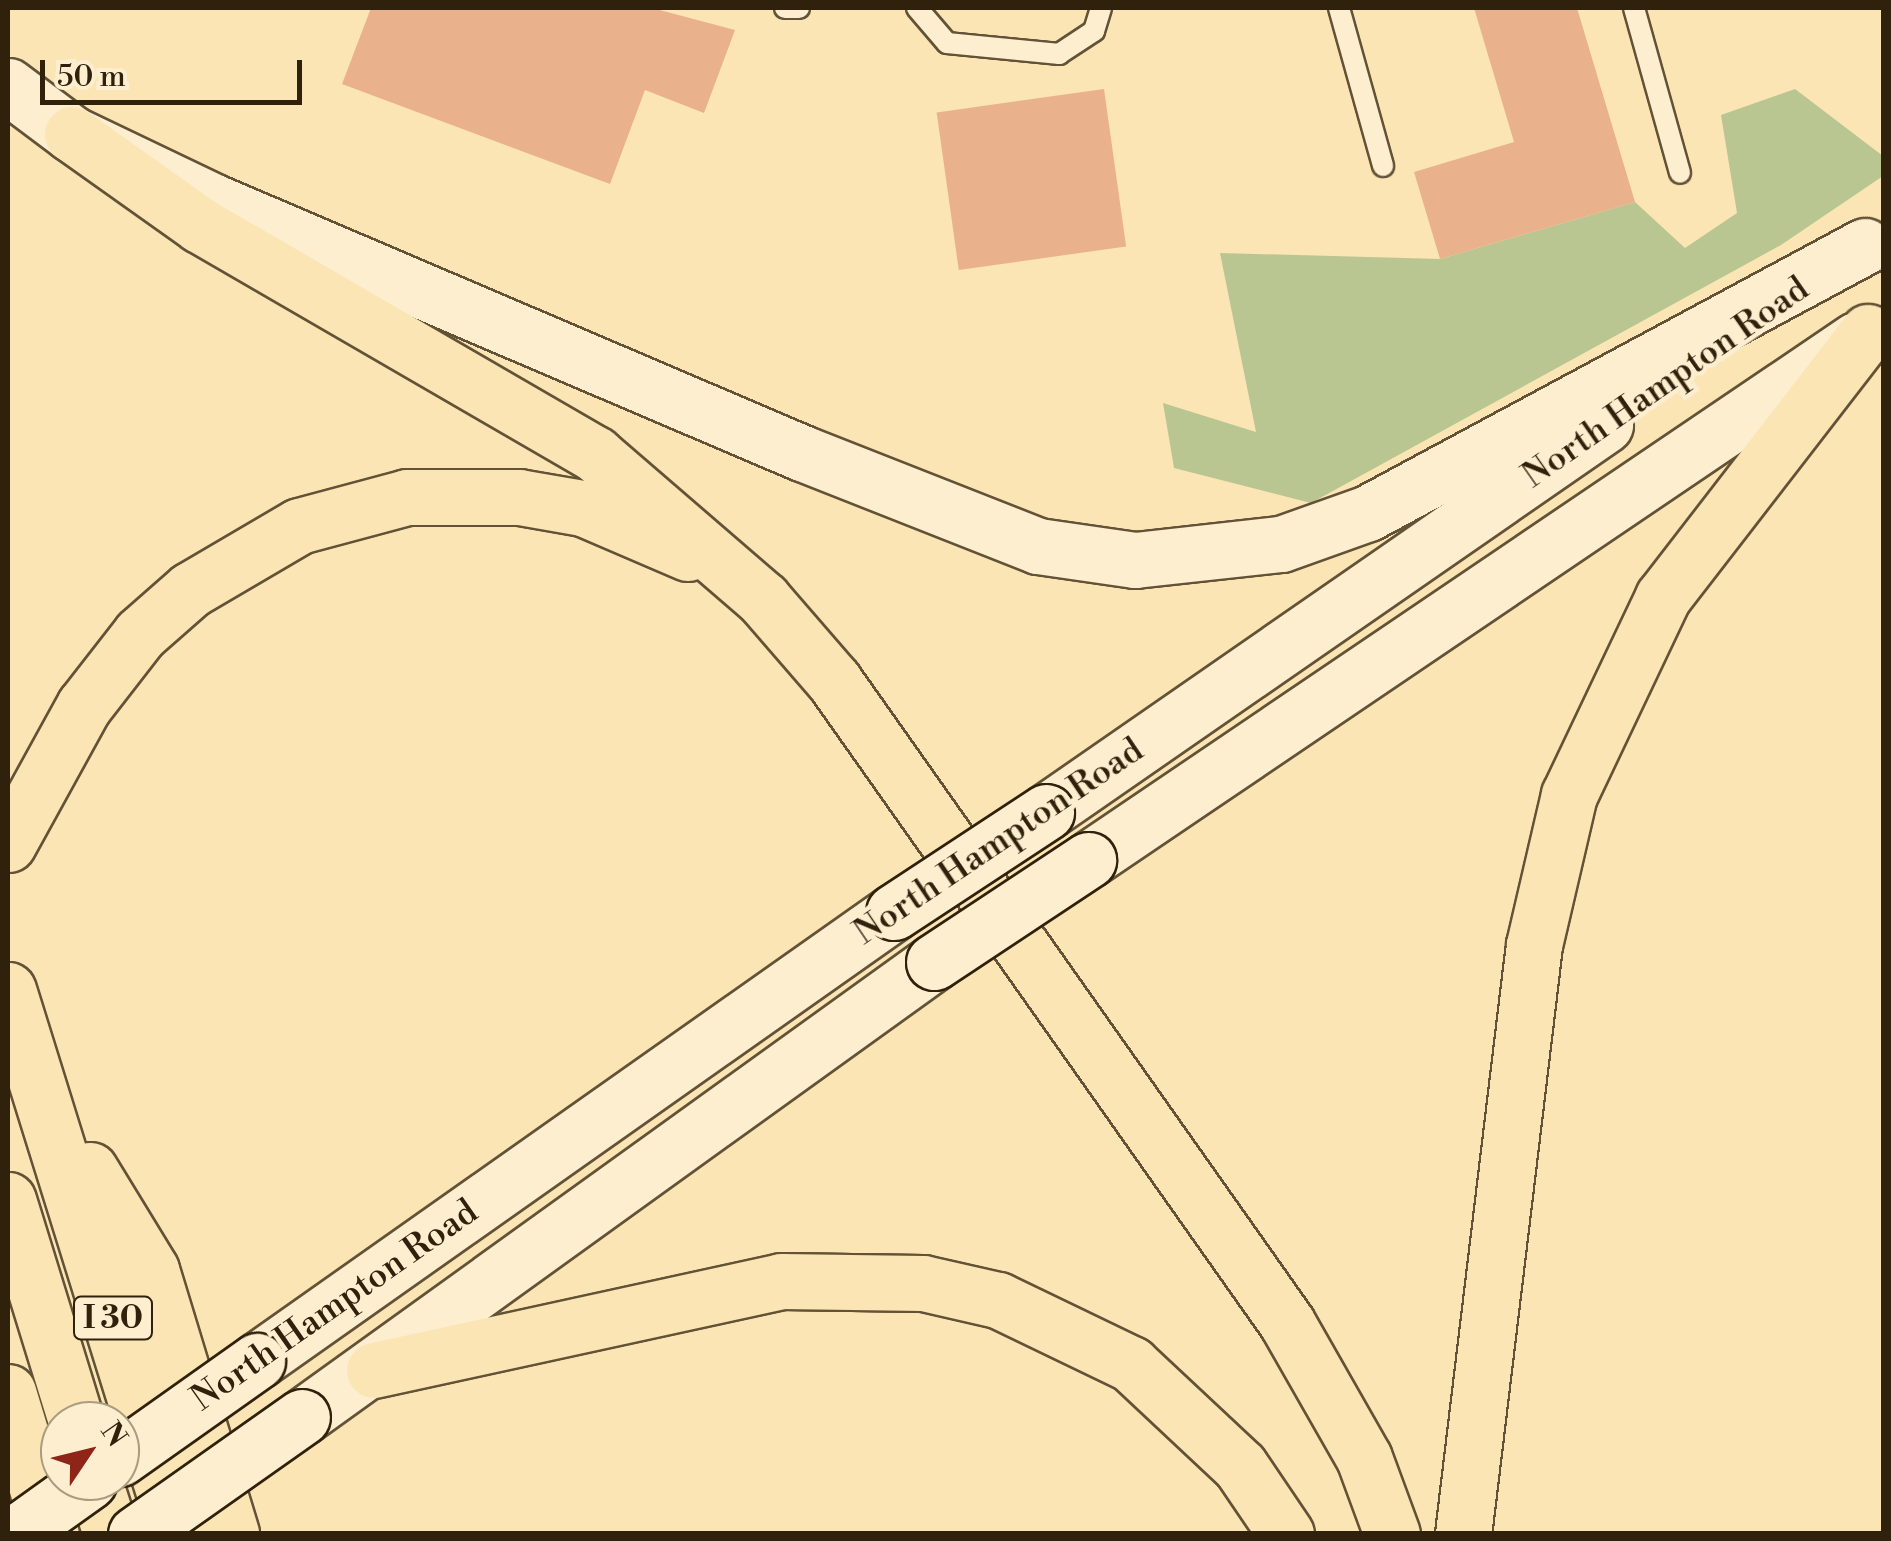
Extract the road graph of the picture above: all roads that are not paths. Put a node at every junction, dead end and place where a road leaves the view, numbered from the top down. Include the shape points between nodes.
1 (784, 8) edge
2 (799, 8) edge
3 (917, 8) edge
4 (1101, 8) edge
5 (1339, 8) edge
6 (1634, 8) edge
7 (8, 86) edge
8 (72, 134) junction
9 (1383, 166) dead end
10 (1680, 173) dead end
11 (1874, 240) edge
12 (1876, 326) edge
13 (720, 561) junction
14 (8, 844) edge
15 (8, 990) edge
16 (50, 1103) junction
17 (8, 1200) edge
18 (374, 1370) junction
19 (8, 1392) edge
20 (70, 1401) edge
21 (140, 1444) edge
22 (62, 1501) edge
23 (98, 1501) edge
24 (15, 1534) edge
25 (51, 1534) edge
26 (110, 1534) edge
27 (136, 1534) edge
28 (177, 1534) edge
29 (231, 1534) edge
30 (1286, 1534) edge
31 (1392, 1534) edge
32 (1463, 1534) edge

1 - 2 lane
3 - 4 lane via 947,43 1059,54 1094,31
5 - 9 lane
6 - 10 lane
7 - 8 main road
8 - 11 main road via 911,498 1038,546 1135,560 1282,544 1368,513
8 - 13 highway via 200,225 595,454
11 - 21 main road, North Hampton Road, bridge via 894,912
12 - 18 main road, North Hampton Road, bridge via 934,962
12 - 32 highway via 1663,598 1569,796 1534,944
13 - 14 highway via 582,508 519,497 457,493 352,506 246,552 190,590 108,671
13 - 31 highway via 834,681 1287,1322 1364,1458
15 - 16 highway, I 30
16 - 28 highway, I 30
16 - 29 highway via 151,1270
17 - 20 highway
18 - 27 main road, North Hampton Road, bridge
18 - 30 highway via 781,1281 923,1283 998,1300 1130,1364 1240,1466
19 - 25 highway
22 - 24 main road, bridge
23 - 26 highway

